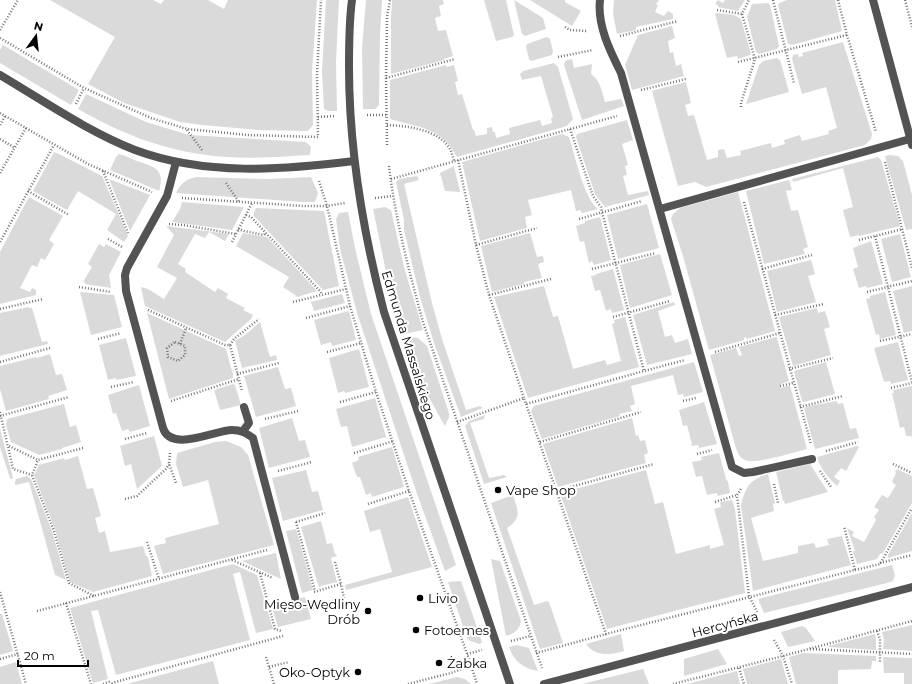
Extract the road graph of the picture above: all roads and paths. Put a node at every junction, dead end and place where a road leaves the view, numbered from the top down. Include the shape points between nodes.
1 (18, 0) edge
2 (321, 0) edge
3 (352, 0) edge
4 (390, 0) edge
5 (600, 0) edge
6 (749, 0) edge
7 (773, 0) edge
8 (873, 0) edge
9 (905, 0) edge
10 (717, 10) dead end
11 (742, 14) junction
12 (678, 21) dead end
13 (565, 27) dead end
14 (912, 27) edge
15 (0, 30) edge
16 (570, 30) dead end
17 (847, 35) dead end
18 (0, 38) edge
19 (606, 39) junction
20 (609, 48) junction
21 (785, 51) junction
22 (558, 57) dead end
23 (455, 59) dead end
24 (755, 59) junction
25 (738, 62) dead end
26 (0, 75) edge
27 (386, 78) junction
28 (686, 79) dead end
29 (794, 84) dead end
30 (627, 94) junction
31 (741, 107) dead end
32 (0, 113) edge
33 (386, 115) junction
34 (621, 115) dead end
35 (5, 116) junction
36 (338, 116) dead end
37 (363, 116) dead end
38 (318, 117) junction
39 (0, 125) edge
40 (387, 125) junction
41 (26, 128) junction
42 (570, 129) junction
43 (0, 139) edge
44 (911, 142) edge
45 (387, 145) dead end
46 (15, 148) junction
47 (456, 160) junction
48 (354, 161) junction
49 (176, 162) junction
50 (389, 166) dead end
51 (102, 171) dead end
52 (0, 173) edge
53 (318, 177) dead end
54 (390, 179) junction
55 (740, 186) junction
56 (28, 191) junction
57 (393, 196) junction
58 (657, 197) junction
59 (371, 199) dead end
60 (252, 203) dead end
61 (347, 203) dead end
62 (327, 206) junction
63 (660, 209) junction
64 (602, 212) junction
65 (69, 215) dead end
66 (246, 215) junction
67 (579, 219) dead end
68 (168, 224) dead end
69 (537, 228) dead end
70 (238, 229) junction
71 (903, 230) dead end
72 (266, 233) junction
73 (236, 234) junction
74 (876, 236) junction
75 (130, 238) dead end
76 (860, 240) dead end
77 (0, 242) edge
78 (232, 242) dead end
79 (476, 245) junction
80 (672, 248) junction
81 (812, 255) dead end
82 (616, 263) junction
83 (592, 269) dead end
84 (762, 269) junction
85 (551, 279) dead end
86 (912, 281) edge
87 (79, 287) dead end
88 (888, 287) junction
89 (346, 289) junction
90 (867, 292) dead end
91 (127, 294) junction
92 (322, 295) junction
93 (489, 295) junction
94 (43, 299) dead end
95 (670, 301) dead end
96 (293, 302) dead end
97 (824, 304) dead end
98 (350, 306) junction
99 (141, 307) dead end
100 (0, 309) edge
101 (629, 312) junction
102 (613, 316) dead end
103 (775, 316) junction
104 (306, 318) dead end
105 (259, 319) dead end
106 (186, 328) junction
107 (125, 332) dead end
108 (780, 333) junction
109 (912, 334) edge
110 (745, 337) dead end
111 (901, 337) junction
112 (98, 339) dead end
113 (880, 341) dead end
114 (746, 342) junction
115 (361, 343) junction
116 (180, 344) junction
117 (230, 345) junction
118 (50, 348) dead end
119 (722, 349) dead end
120 (327, 352) dead end
121 (701, 355) junction
122 (833, 358) dead end
123 (0, 362) edge
124 (279, 363) dead end
125 (789, 369) junction
126 (644, 371) junction
127 (238, 374) junction
128 (150, 378) junction
129 (239, 379) junction
130 (912, 382) edge
131 (793, 383) junction
132 (780, 386) dead end
133 (111, 387) dead end
134 (891, 388) dead end
135 (376, 392) junction
136 (843, 396) dead end
137 (69, 397) dead end
138 (524, 398) junction
139 (340, 402) dead end
140 (526, 404) junction
141 (157, 405) junction
142 (244, 407) joint
143 (800, 407) junction
144 (298, 411) dead end
145 (0, 412) edge
146 (641, 412) dead end
147 (1, 416) edge
148 (457, 422) junction
149 (248, 423) junction
150 (163, 428) junction
151 (243, 431) junction
152 (172, 438) junction
153 (125, 439) dead end
154 (394, 441) junction
155 (540, 442) junction
156 (858, 442) dead end
157 (8, 446) junction
158 (811, 447) dead end
159 (83, 448) dead end
160 (821, 452) dead end
161 (354, 453) dead end
162 (812, 459) dead end
163 (38, 460) junction
164 (312, 462) dead end
165 (169, 464) junction
166 (654, 464) dead end
167 (893, 464) dead end
168 (753, 472) junction
169 (912, 473) edge
170 (32, 475) junction
171 (262, 475) junction
172 (176, 483) dead end
173 (409, 491) junction
174 (556, 491) junction
175 (737, 495) junction
176 (125, 499) dead end
177 (715, 502) dead end
178 (368, 504) dead end
179 (912, 508) edge
180 (325, 513) dead end
181 (296, 522) junction
182 (844, 526) dead end
183 (277, 528) junction
184 (147, 542) dead end
185 (281, 546) junction
186 (912, 555) edge
187 (232, 560) junction
188 (335, 562) dead end
189 (880, 564) junction
190 (855, 570) junction
191 (260, 572) junction
192 (159, 579) junction
193 (341, 584) junction
194 (292, 586) junction
195 (912, 587) edge
196 (322, 590) dead end
197 (315, 591) dead end
198 (0, 592) edge
199 (94, 596) junction
200 (749, 596) junction
201 (295, 597) dead end
202 (344, 598) dead end
203 (66, 603) junction
204 (310, 605) dead end
205 (4, 607) junction
206 (0, 608) edge
207 (37, 610) dead end
208 (314, 610) dead end
209 (912, 621) edge
210 (765, 626) junction
211 (281, 631) dead end
212 (878, 631) junction
213 (606, 634) junction
214 (283, 636) dead end
215 (530, 636) junction
216 (507, 642) dead end
217 (484, 649) dead end
218 (808, 649) junction
219 (536, 653) junction
220 (880, 653) junction
221 (18, 654) junction
222 (467, 654) junction
223 (912, 654) edge
224 (783, 656) junction
225 (266, 657) dead end
226 (0, 659) edge
227 (289, 662) dead end
228 (880, 662) dead end
229 (472, 665) junction
230 (269, 667) junction
231 (739, 668) junction
232 (543, 672) dead end
233 (26, 684) edge
234 (91, 684) edge
235 (102, 684) edge
236 (274, 684) edge
237 (408, 684) edge
238 (477, 684) edge
239 (510, 684) edge
240 (544, 684) edge
241 (673, 684) edge
242 (744, 684) edge
243 (792, 684) edge

1 - 15 path
2 - 38 path via 317,75
3 - 48 street, Edmunda Massalskiego via 349,83
4 - 27 path via 387,17
5 - 19 street via 599,9
6 - 11 path
7 - 21 path
8 - 44 street
9 - 14 path
10 - 11 path
11 - 24 path
12 - 19 path
13 - 16 path
17 - 21 path
18 - 38 path via 84,88 151,118 186,130 318,137
19 - 20 street
20 - 22 path
20 - 30 street via 621,73
21 - 24 path
21 - 29 path
23 - 27 path
24 - 25 path
24 - 31 path via 740,103
26 - 49 street via 93,130 136,150
27 - 33 path
28 - 30 path
30 - 58 street
32 - 35 path
33 - 37 path
33 - 40 path
34 - 42 path
35 - 39 path
35 - 41 path
36 - 38 path
40 - 45 path
40 - 47 path via 414,127 426,132 446,144
41 - 46 path
41 - 56 path via 54,145
42 - 47 path
42 - 64 path via 593,196
43 - 46 path
44 - 55 street
46 - 52 path
47 - 54 path
47 - 79 path
48 - 49 street via 311,166 240,168 215,168
48 - 239 street, Edmunda Massalskiego via 370,257 384,312
49 - 91 street via 167,196 127,268
50 - 54 path
51 - 75 path
53 - 62 path
54 - 57 path
55 - 63 street
55 - 84 path
56 - 65 path
56 - 77 path
57 - 59 path
57 - 148 path via 423,322
58 - 63 street
58 - 64 path
60 - 66 path
61 - 62 path
62 - 89 path
63 - 80 street
64 - 67 path
64 - 82 path
66 - 70 path
66 - 72 path
68 - 73 path
69 - 79 path
70 - 72 path
70 - 73 path
71 - 74 path
72 - 92 path
73 - 78 path
74 - 76 path
74 - 88 path
79 - 93 path
80 - 82 path
80 - 121 street
81 - 84 path
82 - 83 path
82 - 101 path
84 - 103 path
85 - 93 path
86 - 88 path
87 - 91 path
88 - 90 path
88 - 111 path
89 - 92 path
89 - 98 path
91 - 128 street
92 - 96 path
93 - 138 path
94 - 100 path
95 - 101 path
97 - 103 path
98 - 104 path
98 - 115 path
99 - 106 path
101 - 102 path
101 - 126 path
103 - 108 path
105 - 117 path
106 - 116 path
106 - 117 path
107 - 112 path
108 - 114 path
108 - 125 path
109 - 111 path
110 - 114 path
111 - 113 path
111 - 130 path
114 - 119 path
115 - 120 path
115 - 135 path
116 - 116 path via 185,346 186,355 178,361 168,357 167,348 175,342
117 - 127 path
118 - 123 path
121 - 126 path
121 - 168 street via 732,467 744,473
122 - 125 path
124 - 127 path
125 - 131 path
126 - 140 path
127 - 129 path
128 - 133 path
128 - 141 street
129 - 141 path
129 - 142 path via 246,404
130 - 134 path
131 - 132 path
131 - 143 path
135 - 139 path
135 - 154 path
136 - 143 path
137 - 147 path
138 - 140 path
138 - 148 path
140 - 155 path
141 - 150 street
142 - 149 street
143 - 158 path
144 - 149 path
145 - 147 path
146 - 155 path
147 - 157 path
148 - 215 path
149 - 151 street
150 - 152 street
150 - 153 path
151 - 152 street via 232,430 182,440
151 - 171 street via 253,438
152 - 165 path
154 - 161 path
154 - 173 path
155 - 174 path
156 - 160 path
157 - 163 path
157 - 170 path via 13,469
159 - 163 path
162 - 168 street
163 - 170 path
164 - 171 path
165 - 172 path
165 - 176 path via 137,496
166 - 174 path
167 - 169 path
168 - 175 path
170 - 199 path via 54,531 69,583
171 - 183 street
173 - 178 path
173 - 222 path
174 - 213 path
175 - 177 path
175 - 200 path
179 - 189 path
180 - 181 path
181 - 183 path
181 - 197 path
182 - 190 path
183 - 185 street
184 - 192 path
185 - 187 path
185 - 194 street
186 - 189 path
187 - 191 path
187 - 192 path
188 - 193 path
189 - 190 path
190 - 200 path
191 - 194 path
191 - 211 path via 275,629
192 - 199 path
193 - 196 path
193 - 202 path
194 - 201 street
195 - 210 street, Hercyńska
198 - 205 path
199 - 203 path
200 - 210 path
200 - 213 path
203 - 207 path
203 - 234 path
204 - 208 path
205 - 206 path
205 - 221 path
209 - 212 path
210 - 224 path
210 - 240 street, Hercyńska
212 - 218 path
212 - 220 path
213 - 219 path
214 - 235 path via 112,684
215 - 216 path
215 - 219 path
217 - 222 path
218 - 220 path
218 - 224 path
219 - 232 path
220 - 223 path
220 - 228 path
221 - 226 path
221 - 233 path
222 - 229 path
224 - 231 path
224 - 243 path
225 - 230 path
227 - 230 path
229 - 237 path
229 - 238 path
230 - 236 path
231 - 241 path
231 - 242 path

